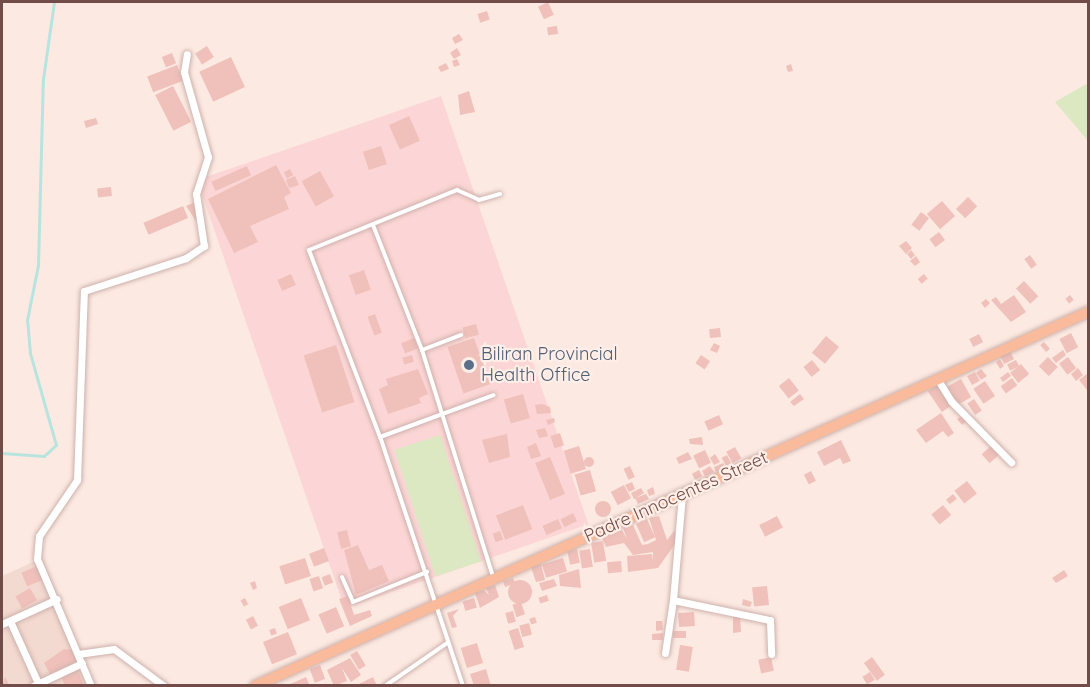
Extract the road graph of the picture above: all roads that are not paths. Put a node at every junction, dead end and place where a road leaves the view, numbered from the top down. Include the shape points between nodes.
1 (187, 54) dead end
2 (500, 194) dead end
3 (374, 225) junction
4 (1089, 312) edge
5 (460, 335) dead end
6 (422, 350) junction
7 (938, 380) junction
8 (494, 395) dead end
9 (439, 416) junction
10 (380, 437) junction
11 (1011, 462) dead end
12 (682, 495) junction
13 (427, 572) junction
14 (342, 577) dead end
15 (495, 579) junction
16 (57, 599) junction
17 (673, 600) junction
18 (438, 602) junction
19 (10, 621) junction
20 (2, 624) edge
21 (447, 643) junction
22 (666, 653) dead end
23 (78, 654) junction
24 (771, 654) dead end
25 (82, 663) junction
26 (35, 684) edge
27 (259, 684) edge
28 (91, 686) edge
29 (164, 686) edge
30 (384, 686) edge
31 (463, 686) edge

1 - 16 street via 184,72 208,157 196,194 204,246 186,258 84,291 77,480 39,536 37,559
2 - 3 lane via 479,200 457,190
3 - 6 lane
3 - 10 lane via 309,250
4 - 7 main road, Padre Innocentes Street
5 - 6 lane
6 - 9 lane
7 - 11 street via 951,401
7 - 12 main road, Padre Innocentes Street
8 - 9 lane
9 - 10 lane
9 - 15 lane
10 - 13 lane
12 - 15 main road, Padre Innocentes Street
12 - 17 street
13 - 14 lane via 353,602
13 - 18 lane
15 - 18 main road, Padre Innocentes Street
16 - 19 street
16 - 23 street
17 - 22 street
17 - 24 street via 770,620
18 - 21 lane
18 - 27 main road, Padre Innocentes Street
19 - 20 street
19 - 26 street
21 - 30 lane
21 - 31 lane
23 - 25 street
23 - 29 street via 114,649
25 - 26 street
25 - 28 street

